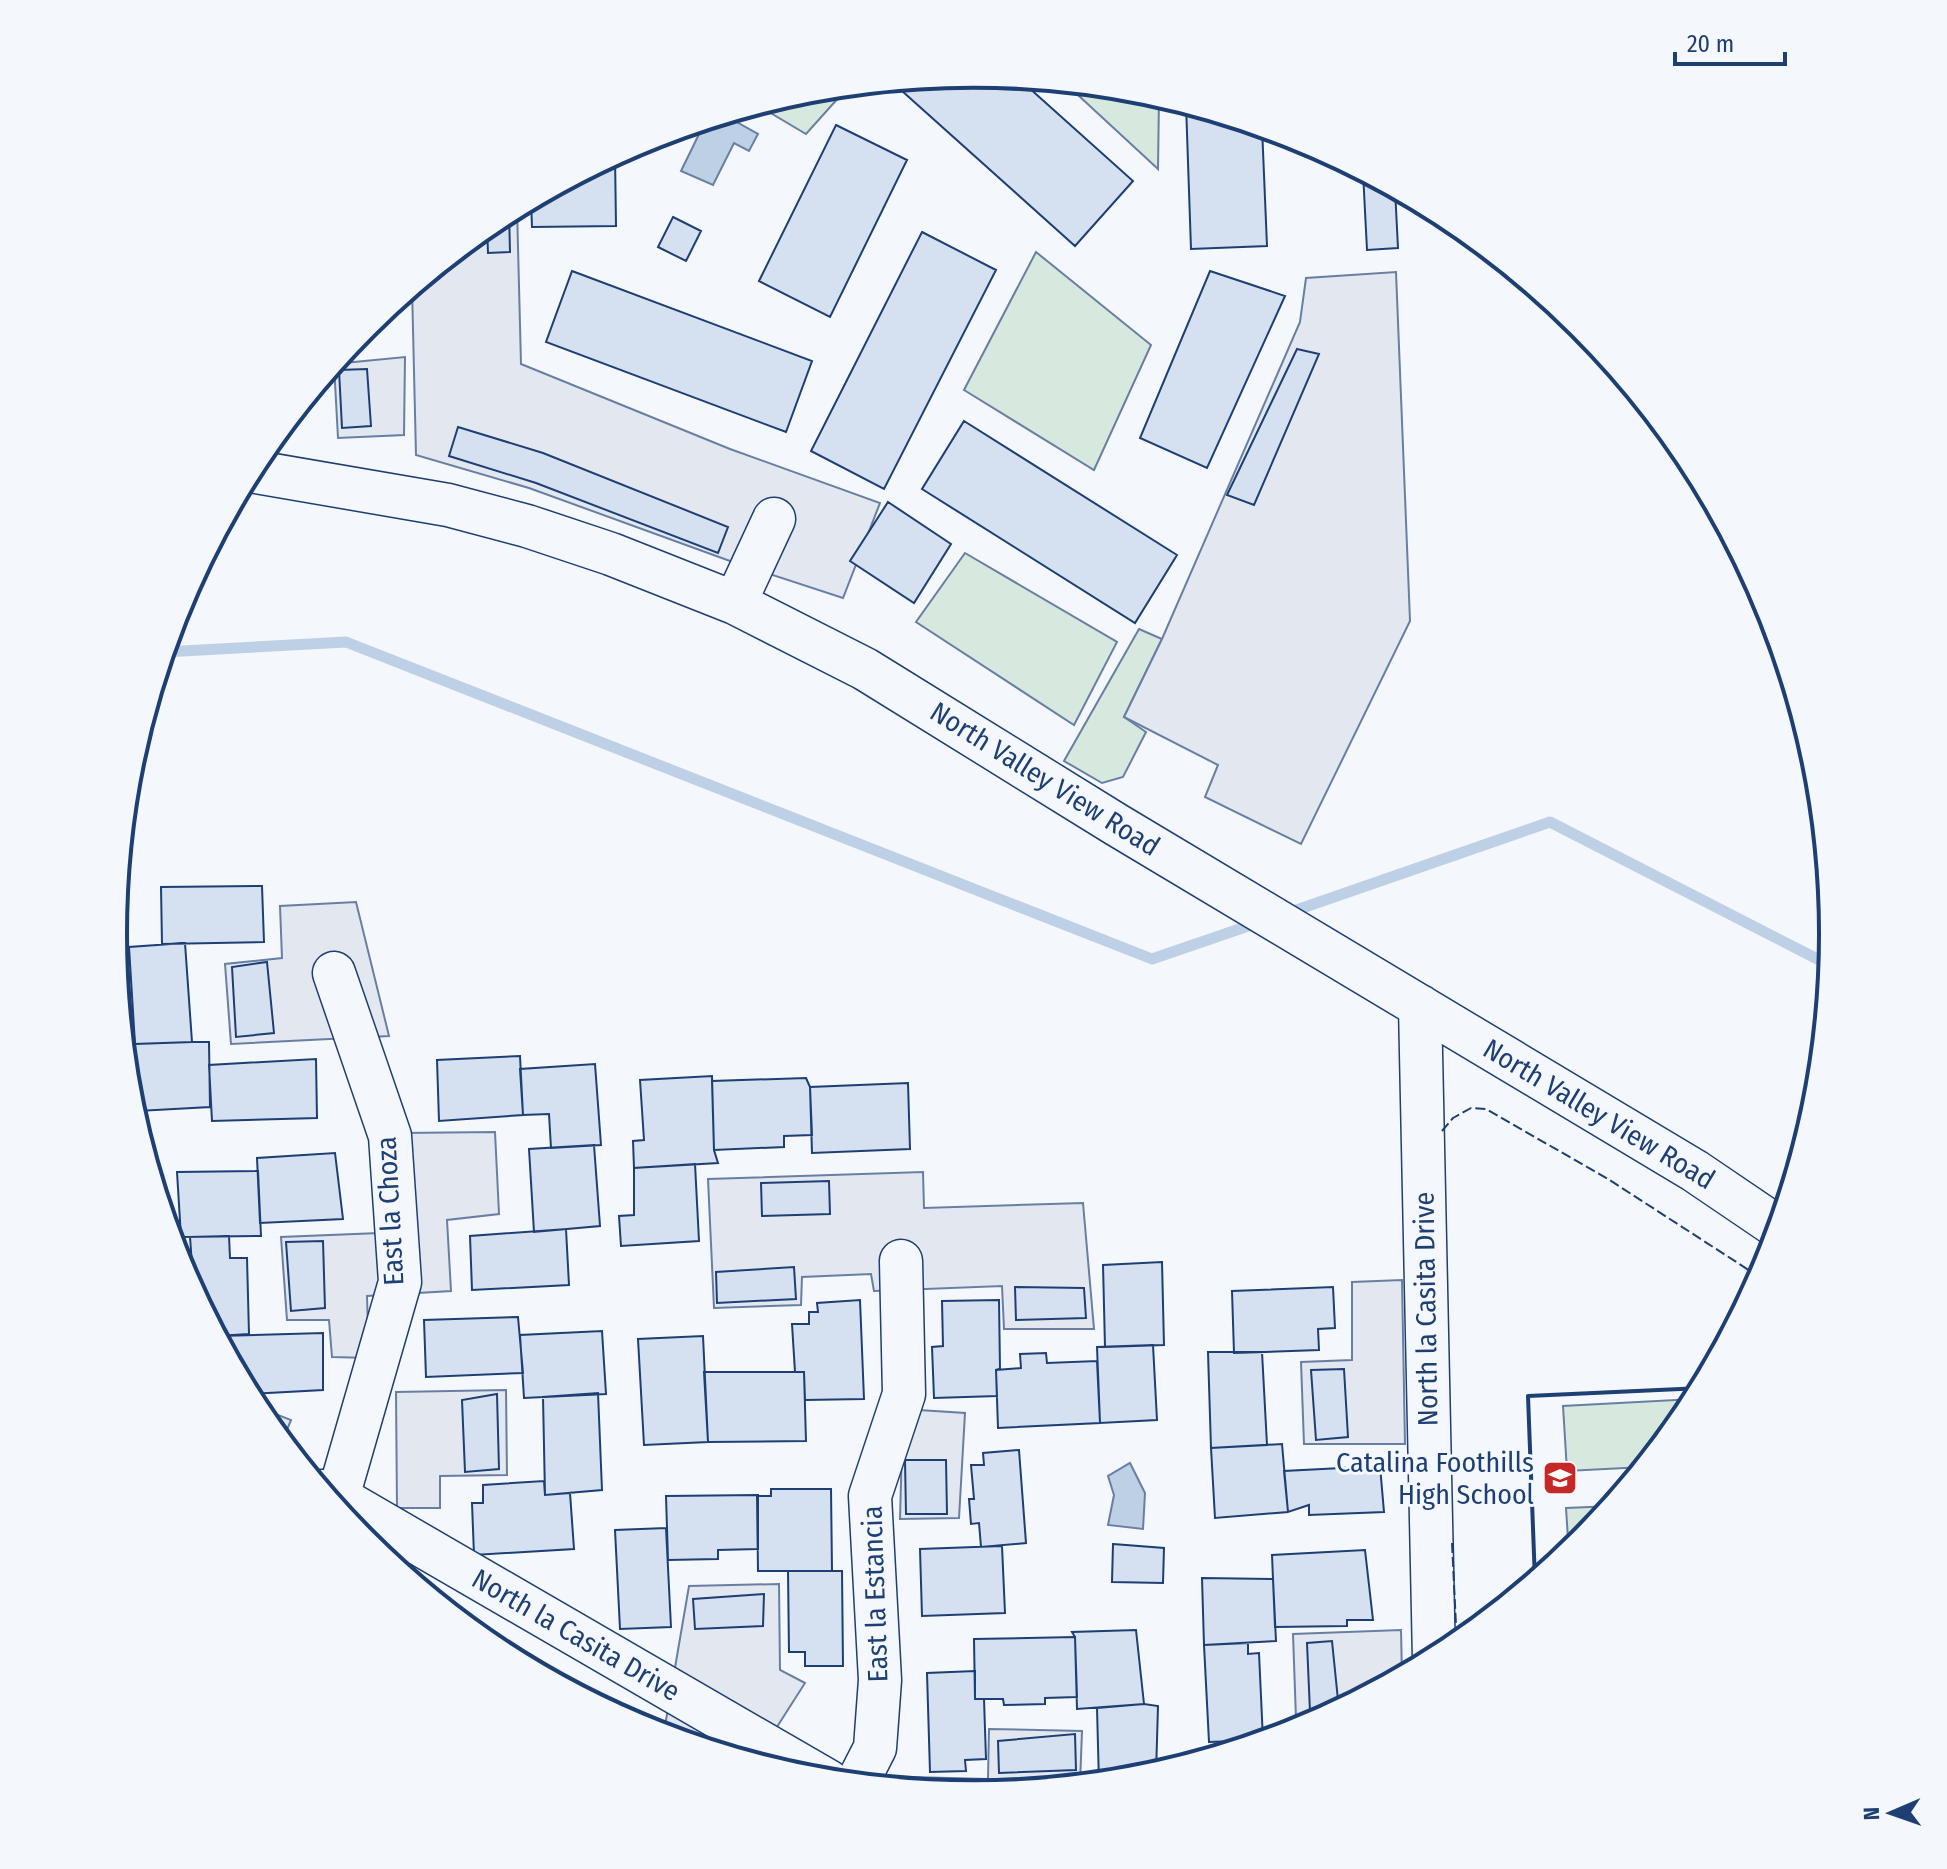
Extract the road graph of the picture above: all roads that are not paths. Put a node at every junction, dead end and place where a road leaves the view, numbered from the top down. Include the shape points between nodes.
1 (264, 473) edge
2 (774, 519) dead end
3 (735, 603) junction
4 (334, 973) dead end
5 (1420, 1006) junction
6 (1770, 1222) edge
7 (901, 1261) dead end
8 (332, 1487) edge
9 (348, 1504) edge
10 (1434, 1645) edge
11 (795, 1762) edge
12 (862, 1774) edge

1 - 3 street, North Valley View Road via 448,505 527,526
2 - 3 street
3 - 5 street, North Valley View Road via 865,669
4 - 8 street, East la Choza via 390,1136 400,1282
5 - 6 street, North Valley View Road
5 - 10 street, North la Casita Drive
7 - 12 street, East la Estancia via 904,1394 870,1496 880,1680 875,1748
9 - 11 street, North la Casita Drive

